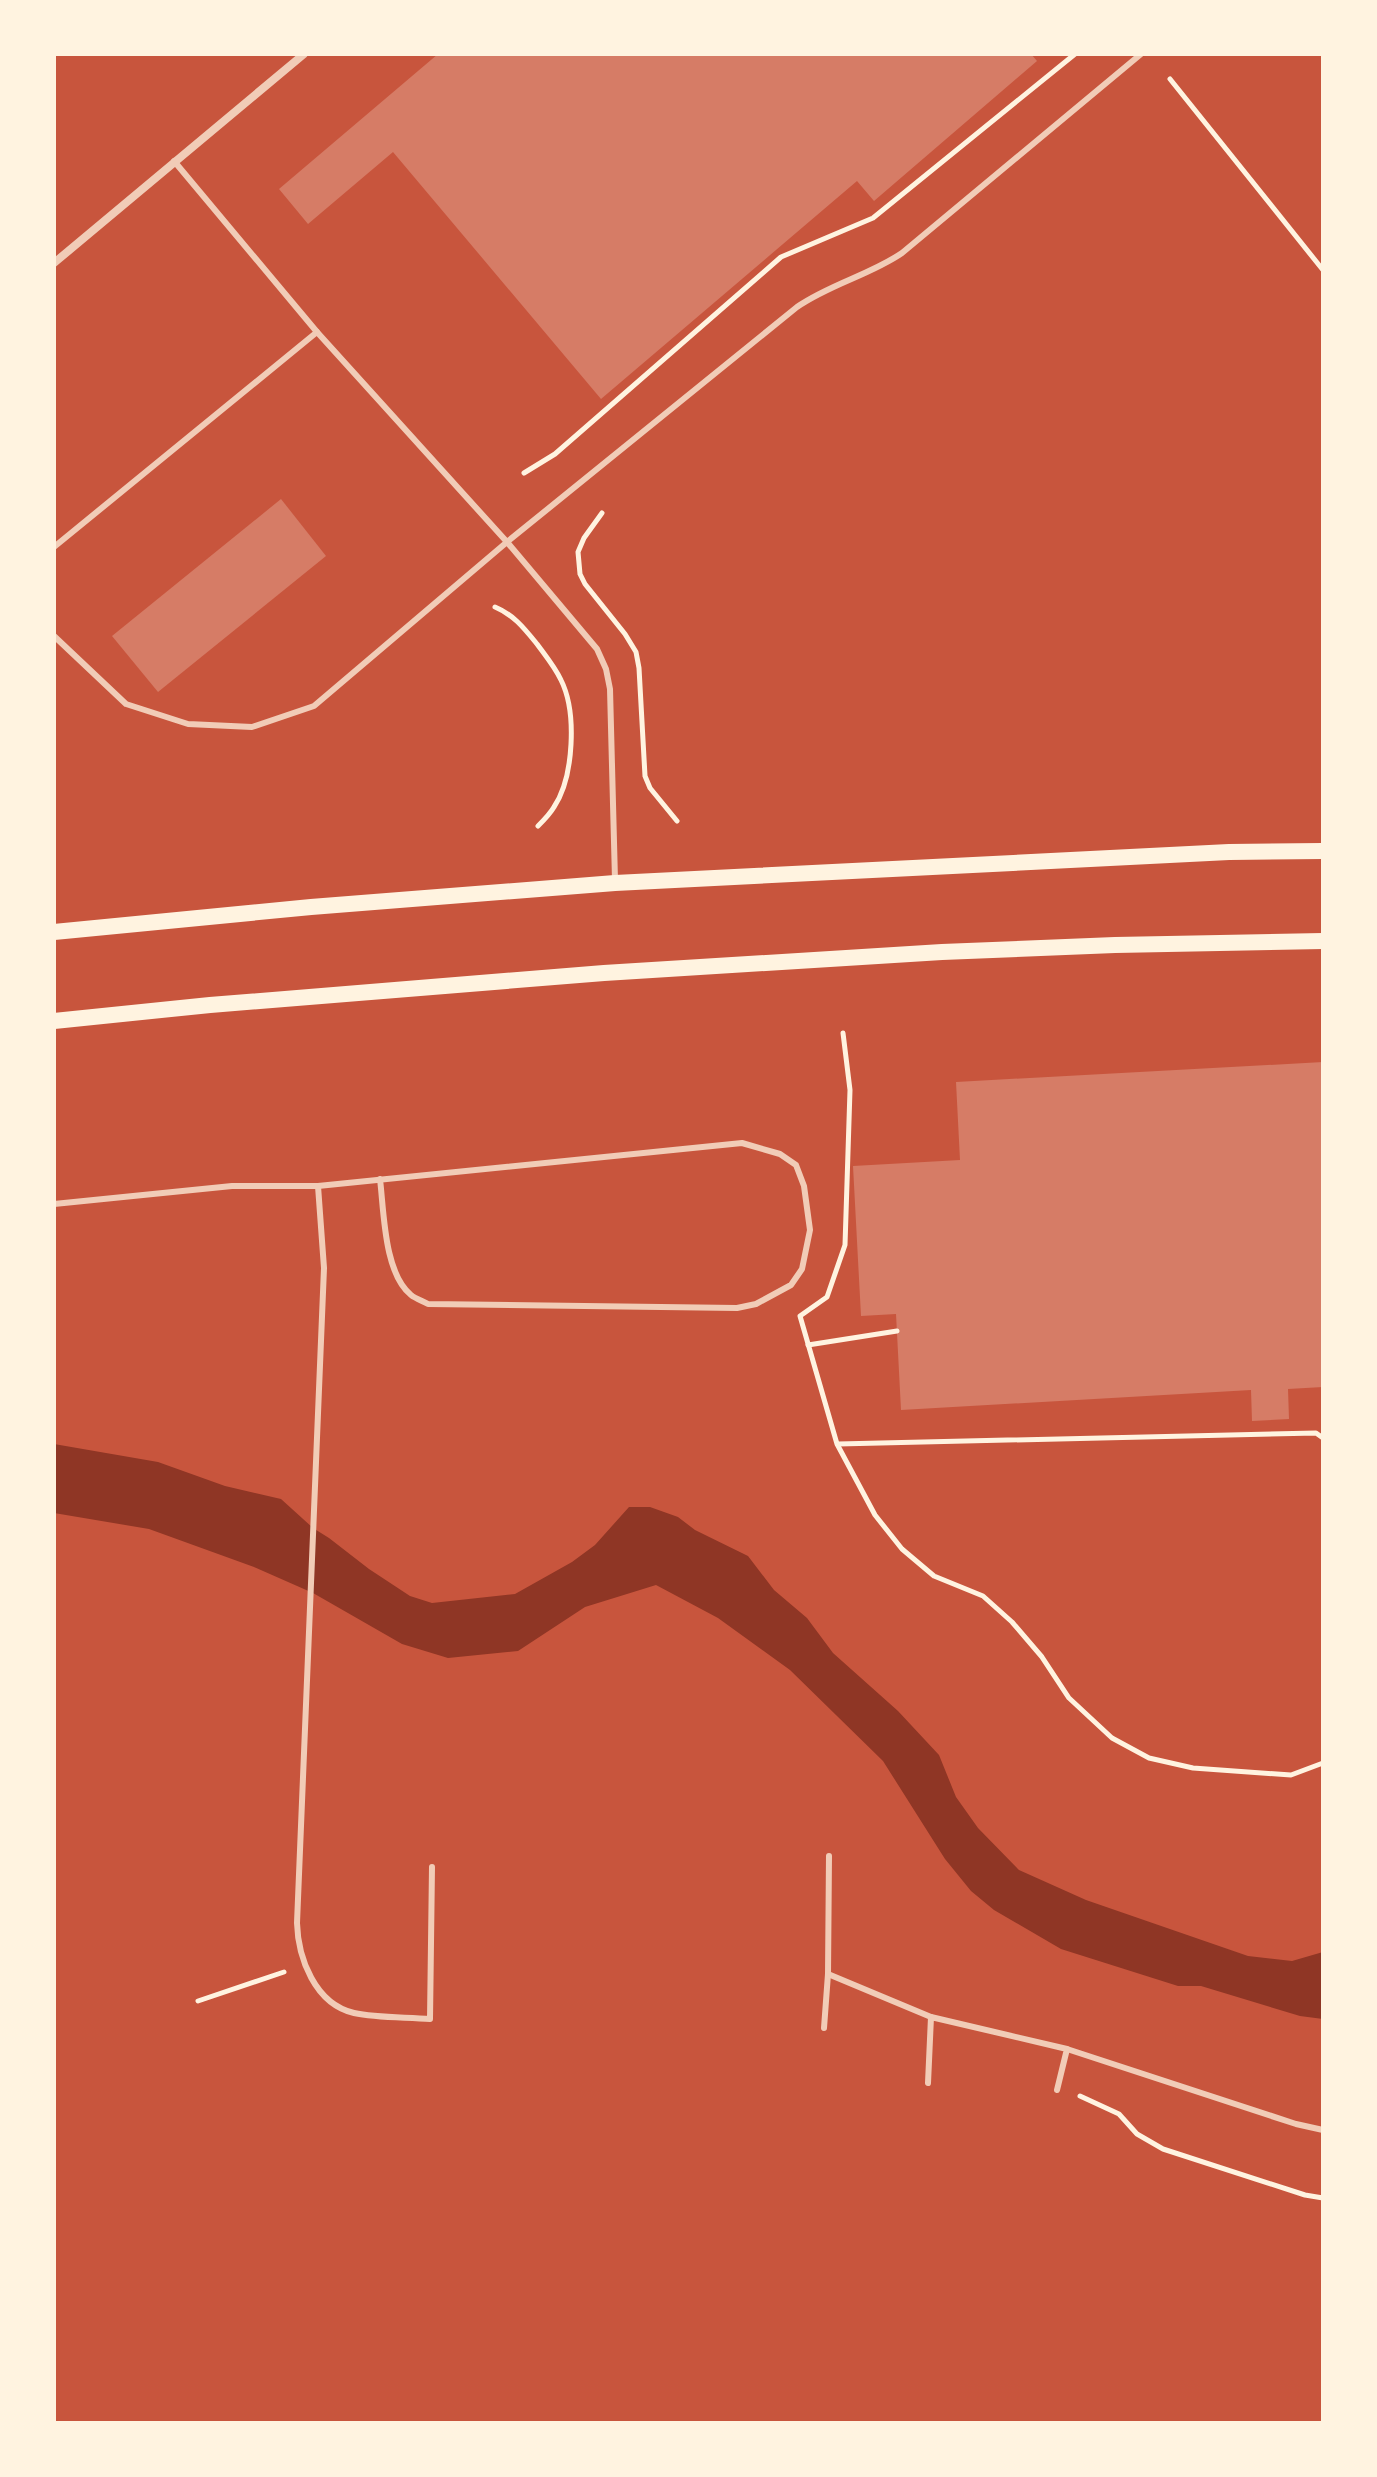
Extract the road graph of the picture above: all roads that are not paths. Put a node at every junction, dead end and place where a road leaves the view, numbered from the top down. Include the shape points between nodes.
1 (304, 54) edge
2 (1141, 54) edge
3 (174, 161) junction
4 (54, 263) edge
5 (317, 332) junction
6 (507, 542) junction
7 (54, 547) edge
8 (54, 636) edge
9 (1323, 851) edge
10 (615, 883) junction
11 (54, 932) edge
12 (1323, 941) edge
13 (54, 1021) edge
14 (380, 1179) junction
15 (318, 1186) junction
16 (54, 1204) edge
17 (829, 1856) dead end
18 (432, 1867) dead end
19 (828, 1974) junction
20 (931, 2017) junction
21 (824, 2028) dead end
22 (1067, 2049) junction
23 (928, 2083) dead end
24 (1057, 2090) road end
25 (1323, 2130) edge

1 - 3 street
2 - 6 lane via 902,253 797,307
3 - 4 street
3 - 5 lane
5 - 6 lane
5 - 7 lane
6 - 8 lane via 314,706 252,727 188,724 126,704
6 - 10 lane via 597,649 606,669
9 - 10 main road
10 - 11 main road
12 - 13 main road via 942,952 604,973
14 - 14 lane via 396,1274 412,1295 428,1304 737,1308 791,1285 807,1252 808,1210 796,1165 780,1154 742,1143
14 - 15 lane
15 - 16 lane via 232,1186
15 - 18 lane via 324,1268 297,1923 304,1965 332,2002 352,2013 430,2019
17 - 19 lane
19 - 20 lane
19 - 21 lane
20 - 22 lane
20 - 23 lane
22 - 24 lane
22 - 25 lane

